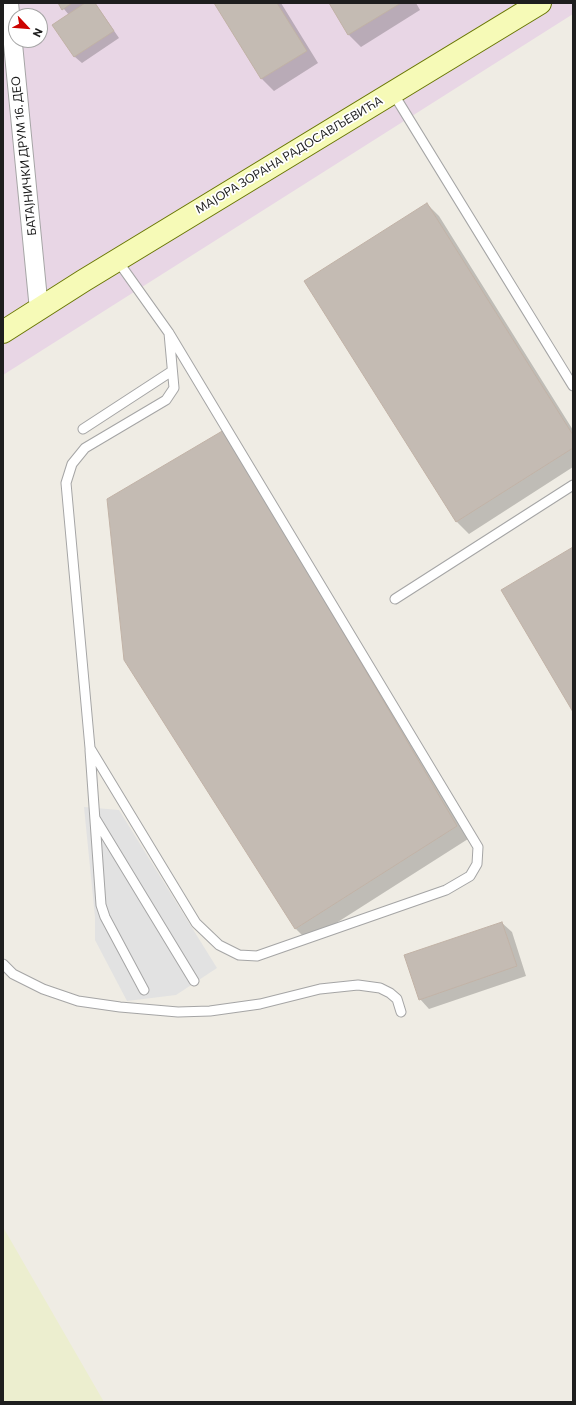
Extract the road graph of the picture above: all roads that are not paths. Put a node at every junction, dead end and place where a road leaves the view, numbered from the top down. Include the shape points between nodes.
1 (9, 3) edge
2 (540, 3) edge
3 (392, 92) junction
4 (117, 260) junction
5 (39, 310) junction
6 (3, 332) edge
7 (169, 333) junction
8 (172, 371) junction
9 (573, 386) edge
10 (83, 430) dead end
11 (573, 485) edge
12 (395, 599) dead end
13 (90, 748) junction
14 (94, 816) junction
15 (3, 964) edge
16 (194, 981) dead end
17 (144, 990) dead end
18 (401, 1012) dead end

1 - 5 street, БАТАЈНИЧКИ ДРУМ 16. ДЕО
2 - 3 main road, МАЈОРА ЗОРАНА РАДОСАВЉЕВИЋА
3 - 4 main road, МАЈОРА ЗОРАНА РАДОСАВЉЕВИЋА
3 - 9 lane
4 - 5 main road, МАЈОРА ЗОРАНА РАДОСАВЉЕВИЋА
4 - 7 lane
5 - 6 main road, МАЈОРА ЗОРАНА РАДОСАВЉЕВИЋА
7 - 8 lane
7 - 13 lane via 478,847 477,864 470,876 446,890 257,956 239,955 219,945 196,923
8 - 10 lane
8 - 13 lane via 174,388 166,400 85,448 72,464 66,483
11 - 12 lane
13 - 14 lane
14 - 16 lane
14 - 17 lane via 101,905
15 - 18 lane via 13,974 43,989 78,1001 120,1007 178,1012 210,1011 260,1004 320,989 358,985 380,988 390,993 397,999

